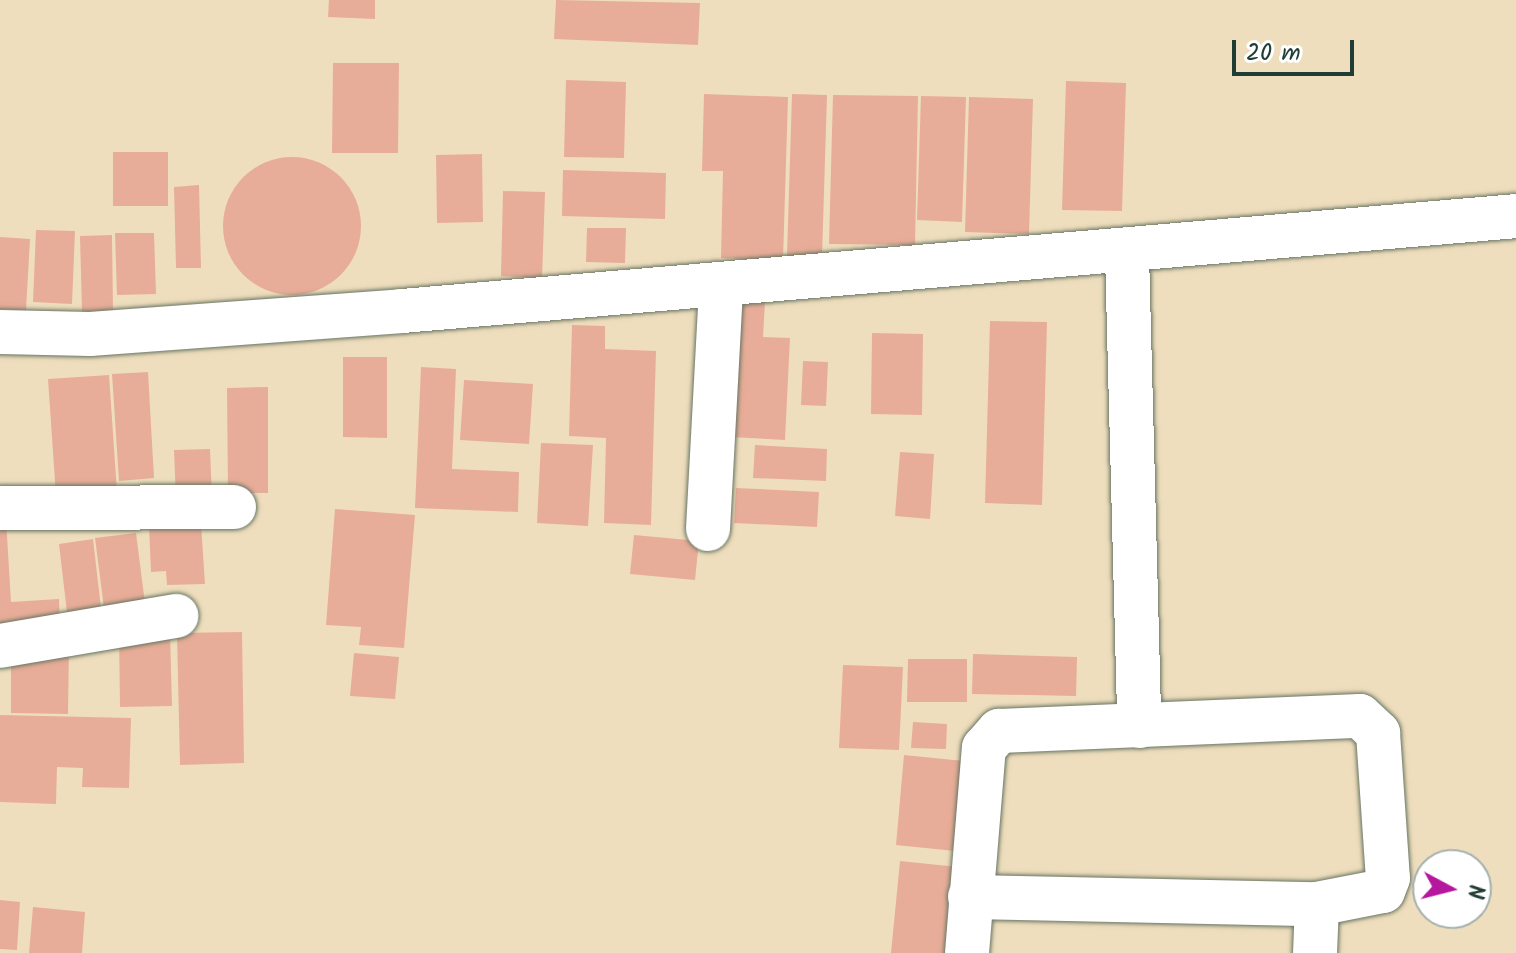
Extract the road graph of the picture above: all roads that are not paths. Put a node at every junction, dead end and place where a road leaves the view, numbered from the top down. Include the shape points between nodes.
1 (1516, 216) edge
2 (1127, 254) junction
3 (721, 286) junction
4 (0, 332) edge
5 (234, 507) dead end
6 (0, 508) edge
7 (708, 529) dead end
8 (176, 616) dead end
9 (0, 646) edge
10 (1139, 726) junction
11 (970, 897) junction
12 (1317, 904) junction
13 (967, 953) edge
14 (1315, 953) edge

1 - 2 street
2 - 3 street
2 - 10 street
3 - 4 street via 90,334
3 - 7 street
5 - 6 street
8 - 9 street
10 - 11 street via 999,731 990,738
10 - 12 street via 1371,721 1378,733 1387,886
11 - 12 street
11 - 13 street
12 - 14 street

